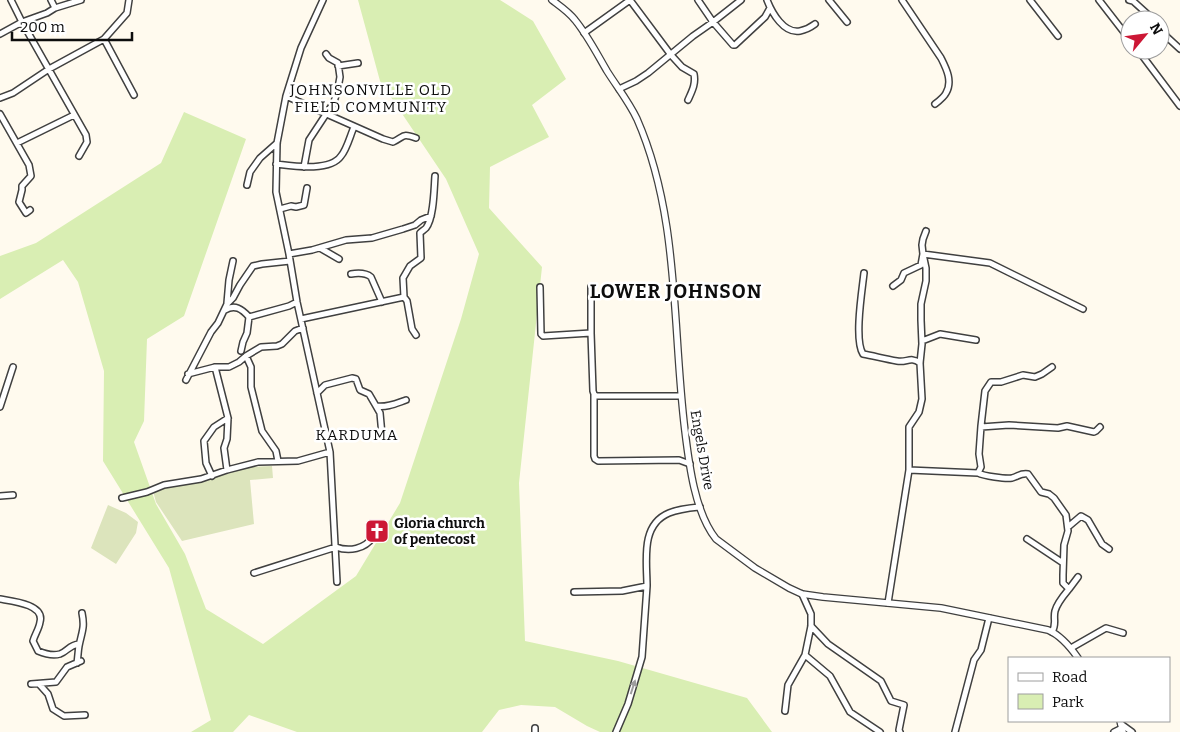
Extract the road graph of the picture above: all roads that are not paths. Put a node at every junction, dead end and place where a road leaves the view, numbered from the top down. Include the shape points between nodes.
1 (11, 0) edge
2 (50, 0) edge
3 (81, 0) edge
4 (129, 0) edge
5 (323, 0) edge
6 (553, 0) edge
7 (630, 0) edge
8 (698, 0) edge
9 (741, 0) edge
10 (767, 0) edge
11 (829, 0) edge
12 (902, 0) edge
13 (1030, 0) edge
14 (1100, 0) edge
15 (1129, 0) edge
16 (55, 8) junction
17 (770, 8) junction
18 (1142, 10) edge
19 (22, 22) junction
20 (713, 22) junction
21 (847, 22) dead end
22 (815, 24) dead end
23 (1120, 27) edge
24 (584, 33) junction
25 (0, 34) edge
26 (1058, 36) dead end
27 (104, 39) junction
28 (1170, 40) edge
29 (1180, 49) edge
30 (326, 54) dead end
31 (671, 55) junction
32 (1146, 60) edge
33 (358, 63) dead end
34 (338, 66) junction
35 (49, 69) junction
36 (619, 89) junction
37 (134, 95) dead end
38 (286, 96) junction
39 (0, 98) edge
40 (688, 100) dead end
41 (935, 104) dead end
42 (1180, 105) edge
43 (0, 114) edge
44 (326, 114) junction
45 (74, 115) junction
46 (354, 127) junction
47 (416, 138) dead end
48 (277, 143) junction
49 (16, 144) junction
50 (79, 156) dead end
51 (276, 164) junction
52 (304, 167) junction
53 (436, 176) dead end
54 (247, 185) dead end
55 (307, 188) dead end
56 (280, 209) junction
57 (30, 210) dead end
58 (431, 216) junction
59 (926, 231) dead end
60 (320, 248) junction
61 (289, 254) junction
62 (923, 254) junction
63 (340, 259) dead end
64 (233, 261) dead end
65 (290, 261) junction
66 (864, 273) dead end
67 (351, 274) dead end
68 (893, 286) dead end
69 (540, 287) dead end
70 (590, 287) dead end
71 (404, 297) junction
72 (297, 302) junction
73 (382, 302) junction
74 (227, 304) junction
75 (1084, 309) dead end
76 (224, 311) junction
77 (249, 317) junction
78 (301, 319) junction
79 (303, 328) junction
80 (591, 333) junction
81 (416, 335) dead end
82 (976, 340) dead end
83 (922, 341) junction
84 (241, 351) dead end
85 (246, 356) junction
86 (920, 363) junction
87 (13, 367) dead end
88 (215, 367) junction
89 (1052, 368) dead end
90 (317, 393) junction
91 (594, 394) junction
92 (681, 396) junction
93 (2, 398) edge
94 (406, 400) dead end
95 (376, 406) junction
96 (0, 407) edge
97 (228, 418) junction
98 (981, 427) junction
99 (1100, 427) dead end
100 (382, 435) dead end
101 (330, 452) junction
102 (278, 461) junction
103 (690, 464) junction
104 (227, 470) junction
105 (909, 470) junction
106 (978, 473) junction
107 (212, 476) junction
108 (13, 495) dead end
109 (0, 496) edge
110 (122, 498) dead end
111 (700, 507) junction
112 (1068, 527) junction
113 (373, 538) dead end
114 (1027, 539) dead end
115 (336, 547) junction
116 (1109, 549) dead end
117 (1063, 563) junction
118 (254, 574) dead end
119 (1078, 577) dead end
120 (337, 582) dead end
121 (647, 586) junction
122 (1069, 589) junction
123 (574, 592) dead end
124 (802, 594) junction
125 (0, 599) edge
126 (888, 603) junction
127 (82, 613) dead end
128 (989, 618) junction
129 (811, 626) junction
130 (1052, 632) junction
131 (1123, 633) dead end
132 (79, 644) junction
133 (1071, 648) junction
134 (805, 654) junction
135 (1077, 657) edge
136 (31, 684) dead end
137 (39, 684) junction
138 (785, 711) dead end
139 (85, 715) dead end
140 (1121, 726) edge
141 (616, 732) edge
142 (880, 732) edge
143 (900, 732) edge
144 (955, 732) edge
145 (1114, 732) edge
146 (1132, 732) edge

1 - 19 street
2 - 16 street
3 - 16 street
4 - 27 street via 127,13
5 - 38 street via 301,48
6 - 24 street, Engels Drive
7 - 24 street
7 - 31 street
8 - 20 street
9 - 20 street
10 - 17 street
11 - 21 street
12 - 41 street via 946,68 948,89
13 - 26 street
14 - 23 street
15 - 18 street
16 - 19 street
17 - 20 street via 765,17 735,45
17 - 22 street via 778,21 790,30 800,31
19 - 25 street
19 - 35 street
20 - 31 street
24 - 36 street, Engels Drive
27 - 35 street
27 - 37 street
28 - 29 street
30 - 34 street
31 - 36 street via 636,81
31 - 40 street via 694,74
32 - 42 street
33 - 34 street
34 - 44 street via 338,88
35 - 39 street
35 - 45 street
36 - 92 street, Engels Drive via 646,144 663,204
38 - 44 street
38 - 48 street
43 - 49 street
44 - 46 street
44 - 52 street via 308,140
45 - 49 street
45 - 50 street via 87,142
46 - 47 street via 393,142 407,134
46 - 52 street via 336,162
48 - 51 street
48 - 54 street via 250,172
49 - 57 street via 29,165 31,176 22,186 19,202 26,213
51 - 52 street
51 - 56 street
53 - 58 street
55 - 56 street via 304,205
56 - 61 street
58 - 60 street via 403,230
58 - 71 street via 420,233 421,258 410,266 403,278
59 - 62 street via 922,239
60 - 61 street
60 - 63 street
61 - 65 street
62 - 68 street via 921,265 904,273
62 - 75 street via 990,263
62 - 83 street via 926,281 921,304
64 - 74 street
65 - 72 street
65 - 74 street via 253,266
66 - 86 street via 859,307 861,351 899,362 909,359
67 - 73 street via 369,275
69 - 80 street via 543,336
70 - 80 street
71 - 73 street
71 - 81 street via 408,301 412,329
72 - 77 street
72 - 78 street
73 - 78 street
74 - 76 street
76 - 77 street via 236,308
76 - 88 street via 187,377
77 - 84 street
78 - 79 street
79 - 85 street via 282,344 261,347
79 - 90 street
80 - 91 street
82 - 83 street via 940,334
83 - 86 street
85 - 88 street via 229,367
85 - 102 street via 251,367 251,387 262,431 276,451
86 - 105 street via 922,399 919,412 909,427
87 - 93 street
88 - 97 street
89 - 98 street via 1034,376 1023,375 991,382 985,391
90 - 95 street via 325,385 352,378
90 - 101 street
91 - 92 street
91 - 103 street via 595,460 679,460
92 - 103 street, Engels Drive
93 - 96 street
94 - 95 street
95 - 100 street
97 - 104 street via 224,448
97 - 107 street via 214,427 204,441 206,464
98 - 99 street via 1073,426 1094,432
98 - 106 street via 981,467
101 - 102 street via 298,461
101 - 115 street
102 - 104 street
103 - 111 street, Engels Drive
104 - 107 street
105 - 106 street
105 - 126 street
106 - 112 street via 1012,478 1028,474 1041,492 1054,498 1066,515
107 - 110 street via 164,485
108 - 109 street
111 - 121 street via 666,514 651,529 647,545
111 - 124 street, Engels Drive via 716,539 759,571
112 - 116 street via 1081,516 1088,520 1102,544
112 - 117 street
113 - 115 street via 357,548 342,550
114 - 117 street
115 - 118 street
115 - 120 street
117 - 122 street via 1063,583
119 - 122 street
121 - 123 street via 622,591
141 -> 121 street via 642,657
122 - 130 street via 1055,611 1056,623
124 - 126 street, Engels Drive
124 - 129 street via 811,614
125 - 132 street via 27,604 40,614 41,622 33,641 38,651 61,654 71,645
126 - 128 street, Engels Drive via 941,608
127 - 132 street via 84,624
128 - 130 street, Engels Drive
128 - 144 street
129 - 134 street
129 - 143 street via 828,644 881,681 891,701 904,705
130 - 133 street, Engels Drive
131 - 133 street via 1106,628
132 - 137 street via 79,662 67,667 56,682
133 - 135 street, Engels Drive
134 - 138 street via 788,685
134 - 142 street via 830,676 850,712
136 - 137 street
137 - 139 street via 48,694 53,710 64,716
140 - 145 street
140 - 146 street

